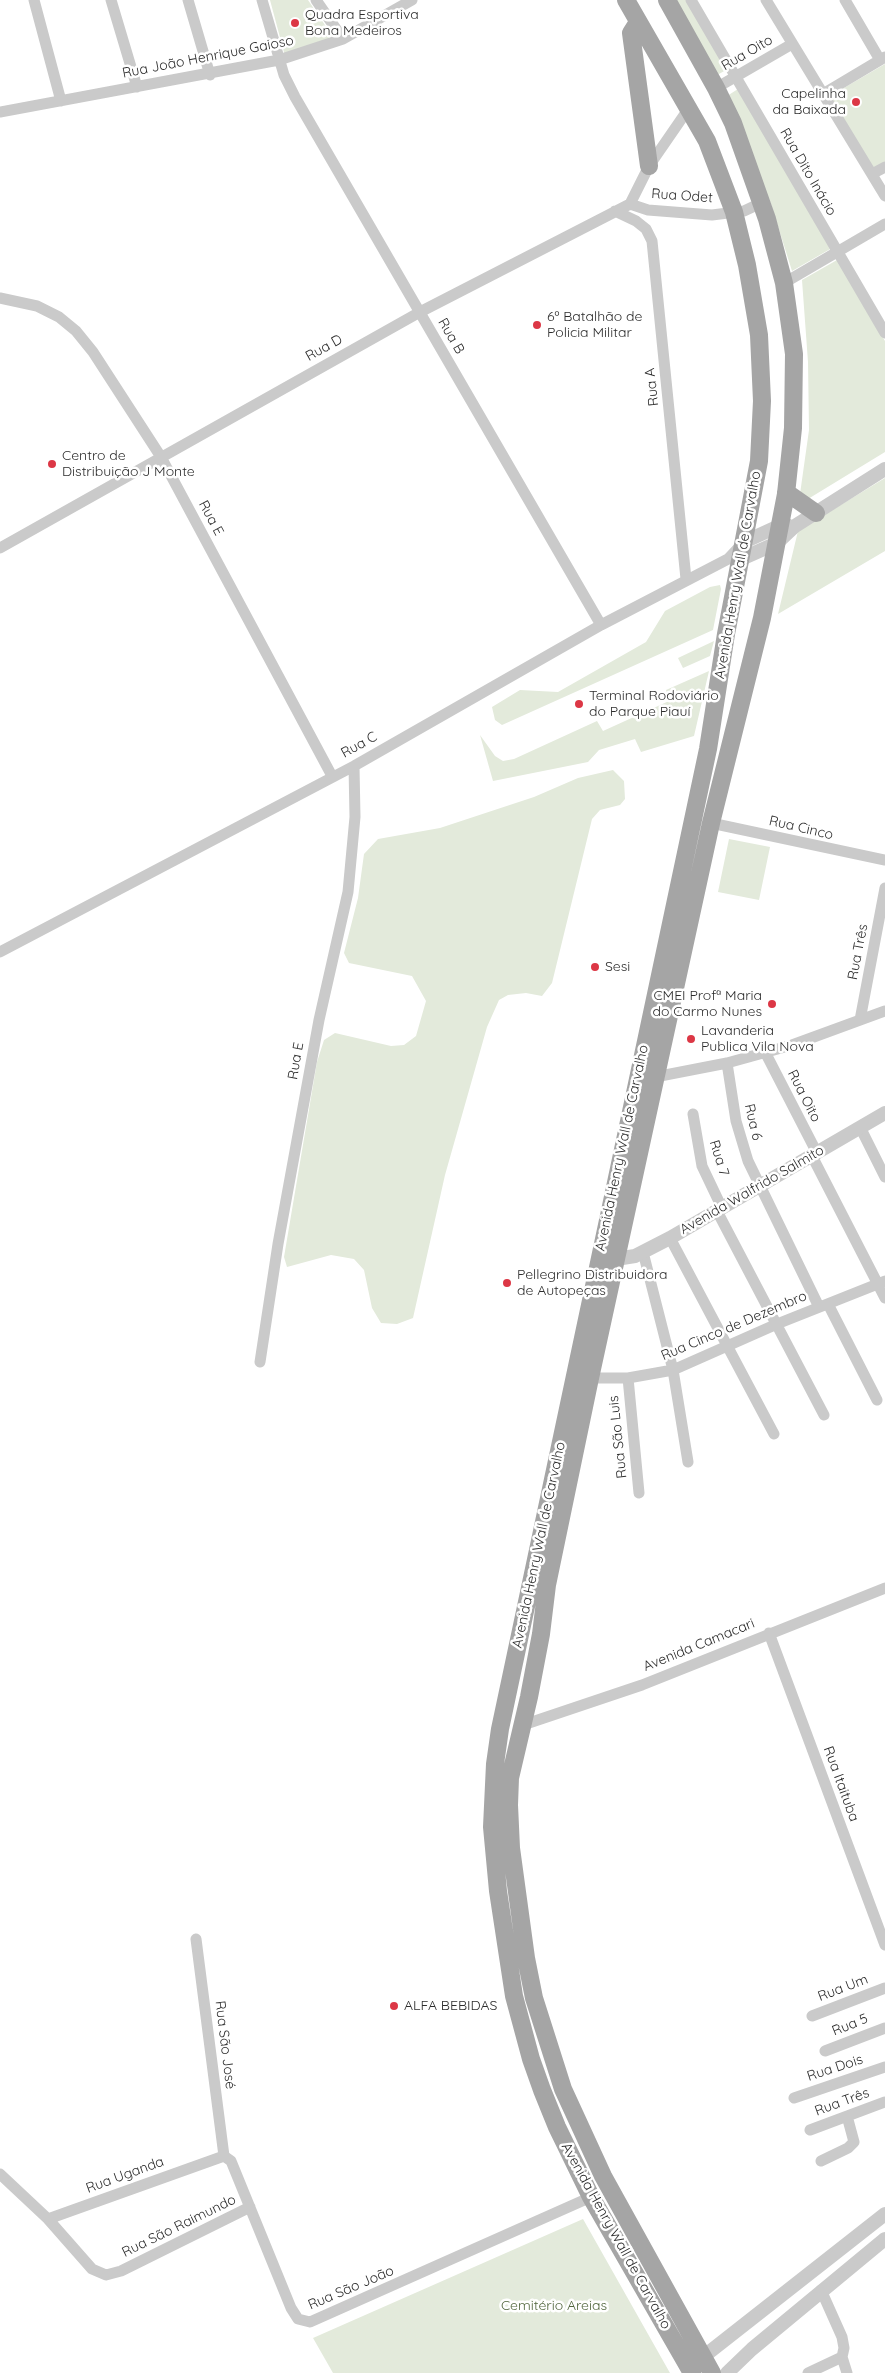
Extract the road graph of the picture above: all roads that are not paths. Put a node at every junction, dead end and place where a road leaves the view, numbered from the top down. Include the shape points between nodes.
1 (34, 0) edge
2 (111, 0) edge
3 (188, 0) edge
4 (262, 0) edge
5 (316, 0) edge
6 (626, 0) edge
7 (667, 0) edge
8 (691, 0) edge
9 (766, 0) edge
10 (845, 0) edge
11 (405, 2) edge
12 (638, 22) junction
13 (343, 39) junction
14 (792, 44) junction
15 (882, 58) edge
16 (279, 60) junction
17 (210, 74) junction
18 (735, 77) junction
19 (137, 87) junction
20 (716, 88) junction
21 (823, 94) junction
22 (61, 102) junction
23 (690, 108) junction
24 (0, 112) edge
25 (649, 166) junction
26 (885, 167) edge
27 (872, 174) junction
28 (885, 196) edge
29 (761, 203) junction
30 (630, 204) junction
31 (616, 211) junction
32 (734, 212) junction
33 (885, 224) edge
34 (837, 252) junction
35 (784, 283) junction
36 (0, 298) edge
37 (420, 312) junction
38 (885, 333) edge
39 (161, 457) junction
40 (885, 471) edge
41 (786, 492) junction
42 (816, 513) junction
43 (788, 525) junction
44 (777, 542) junction
45 (0, 548) edge
46 (738, 553) junction
47 (686, 579) junction
48 (601, 626) junction
49 (723, 656) junction
50 (740, 708) junction
51 (354, 766) junction
52 (332, 776) junction
53 (711, 823) junction
54 (885, 860) edge
55 (885, 888) edge
56 (0, 952) edge
57 (885, 1011) edge
58 (860, 1020) junction
59 (655, 1035) junction
60 (765, 1052) junction
61 (727, 1063) junction
62 (655, 1077) junction
63 (885, 1112) edge
64 (693, 1114) dead end
65 (860, 1127) junction
66 (814, 1154) junction
67 (885, 1178) edge
68 (760, 1186) junction
69 (720, 1210) junction
70 (670, 1238) junction
71 (600, 1250) junction
72 (643, 1252) junction
73 (616, 1259) junction
74 (881, 1282) edge
75 (885, 1298) edge
76 (824, 1306) junction
77 (777, 1324) junction
78 (727, 1346) junction
79 (587, 1352) junction
80 (260, 1362) dead end
81 (673, 1370) junction
82 (590, 1378) junction
83 (628, 1378) junction
84 (877, 1400) dead end
85 (824, 1415) dead end
86 (774, 1434) dead end
87 (688, 1462) dead end
88 (639, 1493) dead end
89 (885, 1588) edge
90 (769, 1633) junction
91 (519, 1638) junction
92 (540, 1641) junction
93 (500, 1729) junction
94 (521, 1730) junction
95 (196, 1939) dead end
96 (885, 1945) edge
97 (526, 1958) junction
98 (508, 1962) junction
99 (885, 1988) edge
100 (812, 2016) dead end
101 (885, 2028) edge
102 (825, 2051) dead end
103 (885, 2067) edge
104 (794, 2098) dead end
105 (885, 2102) edge
106 (847, 2116) junction
107 (810, 2130) dead end
108 (224, 2156) junction
109 (821, 2161) dead end
110 (0, 2174) edge
111 (591, 2198) junction
112 (250, 2207) junction
113 (885, 2214) edge
114 (48, 2220) junction
115 (885, 2239) edge
116 (821, 2290) junction
117 (704, 2357) junction
118 (842, 2357) junction
119 (691, 2370) edge
120 (723, 2372) edge
121 (808, 2373) edge
122 (847, 2373) edge

1 - 22 street
2 - 19 street
3 - 17 street
4 - 16 street, Rua B
5 - 13 street
6 - 12 main road, Avenida Henry Wall de Carvalho
7 - 20 main road, Avenida Henry Wall de Carvalho
8 - 18 street, Rua Dito Inácio
9 - 14 street
10 - 15 street
11 - 13 street, Rua João Henrique Gaioso
12 - 23 main road, Avenida Henry Wall de Carvalho
12 - 25 main road via 631,33
13 - 16 street, Rua João Henrique Gaioso
14 - 18 street, Rua Oito
14 - 21 street
15 - 21 street
16 - 17 street, Rua João Henrique Gaioso
16 - 37 street, Rua B via 295,97
17 - 19 street, Rua João Henrique Gaioso
18 - 20 street, Rua Oito
18 - 34 street, Rua Dito Inácio
19 - 22 street, Rua João Henrique Gaioso
20 - 29 main road, Avenida Henry Wall de Carvalho via 733,123
21 - 27 street
22 - 24 street, Rua João Henrique Gaioso
23 - 25 street
23 - 32 main road, Avenida Henry Wall de Carvalho via 707,141
25 - 30 street
26 - 27 street
27 - 28 street
29 - 32 street, Rua Odet
29 - 35 main road, Avenida Henry Wall de Carvalho
30 - 31 street, Rua D
30 - 32 street, Rua Odet via 648,210 691,214
31 - 37 street, Rua D
31 - 47 street, Rua A via 646,229 652,241
32 - 46 main road, Avenida Henry Wall de Carvalho via 759,335 762,401 759,461
33 - 34 street
34 - 35 street
34 - 38 street, Rua Dito Inácio
35 - 41 main road, Avenida Henry Wall de Carvalho via 794,362 793,428
36 - 39 street, Rua E via 37,306 76,330
37 - 39 street, Rua D
37 - 48 street, Rua B
39 - 45 street, Rua D
39 - 52 street, Rua E
40 - 42 street
41 - 42 main road
41 - 43 main road, Avenida Henry Wall de Carvalho
42 - 43 street
43 - 44 main road, Avenida Henry Wall de Carvalho
43 - 46 street
44 - 46 street
44 - 50 main road, Avenida Henry Wall de Carvalho
46 - 47 street, Rua C
46 - 49 main road, Avenida Henry Wall de Carvalho
47 - 48 street, Rua C
48 - 51 street, Rua C
49 - 50 main road via 741,669
49 - 59 main road, Avenida Henry Wall de Carvalho
50 - 53 main road, Avenida Henry Wall de Carvalho
51 - 52 street, Rua C
51 - 80 street, Rua E via 355,817 348,892 319,1020
52 - 56 street, Rua C
53 - 54 street, Rua Cinco
53 - 59 main road, Avenida Henry Wall de Carvalho
55 - 58 street, Rua Três
57 - 58 street
58 - 60 street
59 - 62 main road, Avenida Henry Wall de Carvalho
59 - 71 main road, Avenida Henry Wall de Carvalho
60 - 61 street
60 - 66 street, Rua Oito
61 - 62 street
61 - 68 street, Rua 6 via 740,1138
62 - 73 main road, Avenida Henry Wall de Carvalho
63 - 65 street, Avenida Walfrido Salmito
64 - 69 street, Rua 7 via 702,1166
65 - 66 street, Avenida Walfrido Salmito
65 - 67 street
66 - 68 street, Avenida Walfrido Salmito
66 - 74 street, Rua Oito
68 - 69 street, Avenida Walfrido Salmito
68 - 76 street, Rua 6
69 - 70 street, Avenida Walfrido Salmito
69 - 77 street
70 - 72 street, Avenida Walfrido Salmito
70 - 78 street
71 - 73 main road
71 - 79 main road, Avenida Henry Wall de Carvalho
72 - 73 street, Avenida Walfrido Salmito via 630,1258
72 - 81 street
73 - 79 main road, Avenida Henry Wall de Carvalho
74 - 75 street, Rua Oito
74 - 76 street, Rua Cinco de Dezembro
76 - 77 street, Rua Cinco de Dezembro
76 - 84 street, Rua 6
77 - 78 street, Rua Cinco de Dezembro
77 - 85 street
78 - 81 street, Rua Cinco de Dezembro
78 - 86 street
79 - 82 main road, Avenida Henry Wall de Carvalho
79 - 91 main road, Avenida Henry Wall de Carvalho
81 - 83 street, Rua Cinco de Dezembro
81 - 87 street
82 - 83 street, Rua Cinco de Dezembro
82 - 92 main road, Avenida Henry Wall de Carvalho via 547,1585
83 - 88 street, Rua São Luis
89 - 90 street, Avenida Camacari
90 - 94 street, Avenida Camacari
90 - 96 street, Rua Itaituba
91 - 92 main road via 529,1636
91 - 93 main road, Avenida Henry Wall de Carvalho
92 - 94 main road, Avenida Henry Wall de Carvalho
93 - 94 main road via 509,1736
93 - 98 main road, Avenida Henry Wall de Carvalho via 492,1827
94 - 97 main road, Avenida Henry Wall de Carvalho via 510,1778 509,1805 511,1848
95 - 108 street, Rua São José
97 - 98 main road
97 - 117 main road, Avenida Henry Wall de Carvalho via 536,2006 574,2114 603,2176
98 - 111 main road, Avenida Henry Wall de Carvalho via 531,2059 557,2127
99 - 100 street, Rua Um
101 - 102 street, Rua 5
103 - 104 street, Rua Dois
105 - 106 street, Rua Três
106 - 107 street, Rua Três
106 - 109 street via 854,2142
108 - 112 street, Rua São João via 231,2161
108 - 114 street, Rua Uganda
110 - 114 street
111 - 112 street, Rua São João via 310,2322 298,2319 291,2308
111 - 119 main road, Avenida Henry Wall de Carvalho
112 - 114 street, Rua São Raimundo via 121,2271 106,2275 92,2269
113 - 117 street
115 - 116 street
116 - 118 street via 842,2337
116 - 120 street
117 - 119 street
117 - 120 main road, Avenida Henry Wall de Carvalho
118 - 121 street
118 - 122 street

